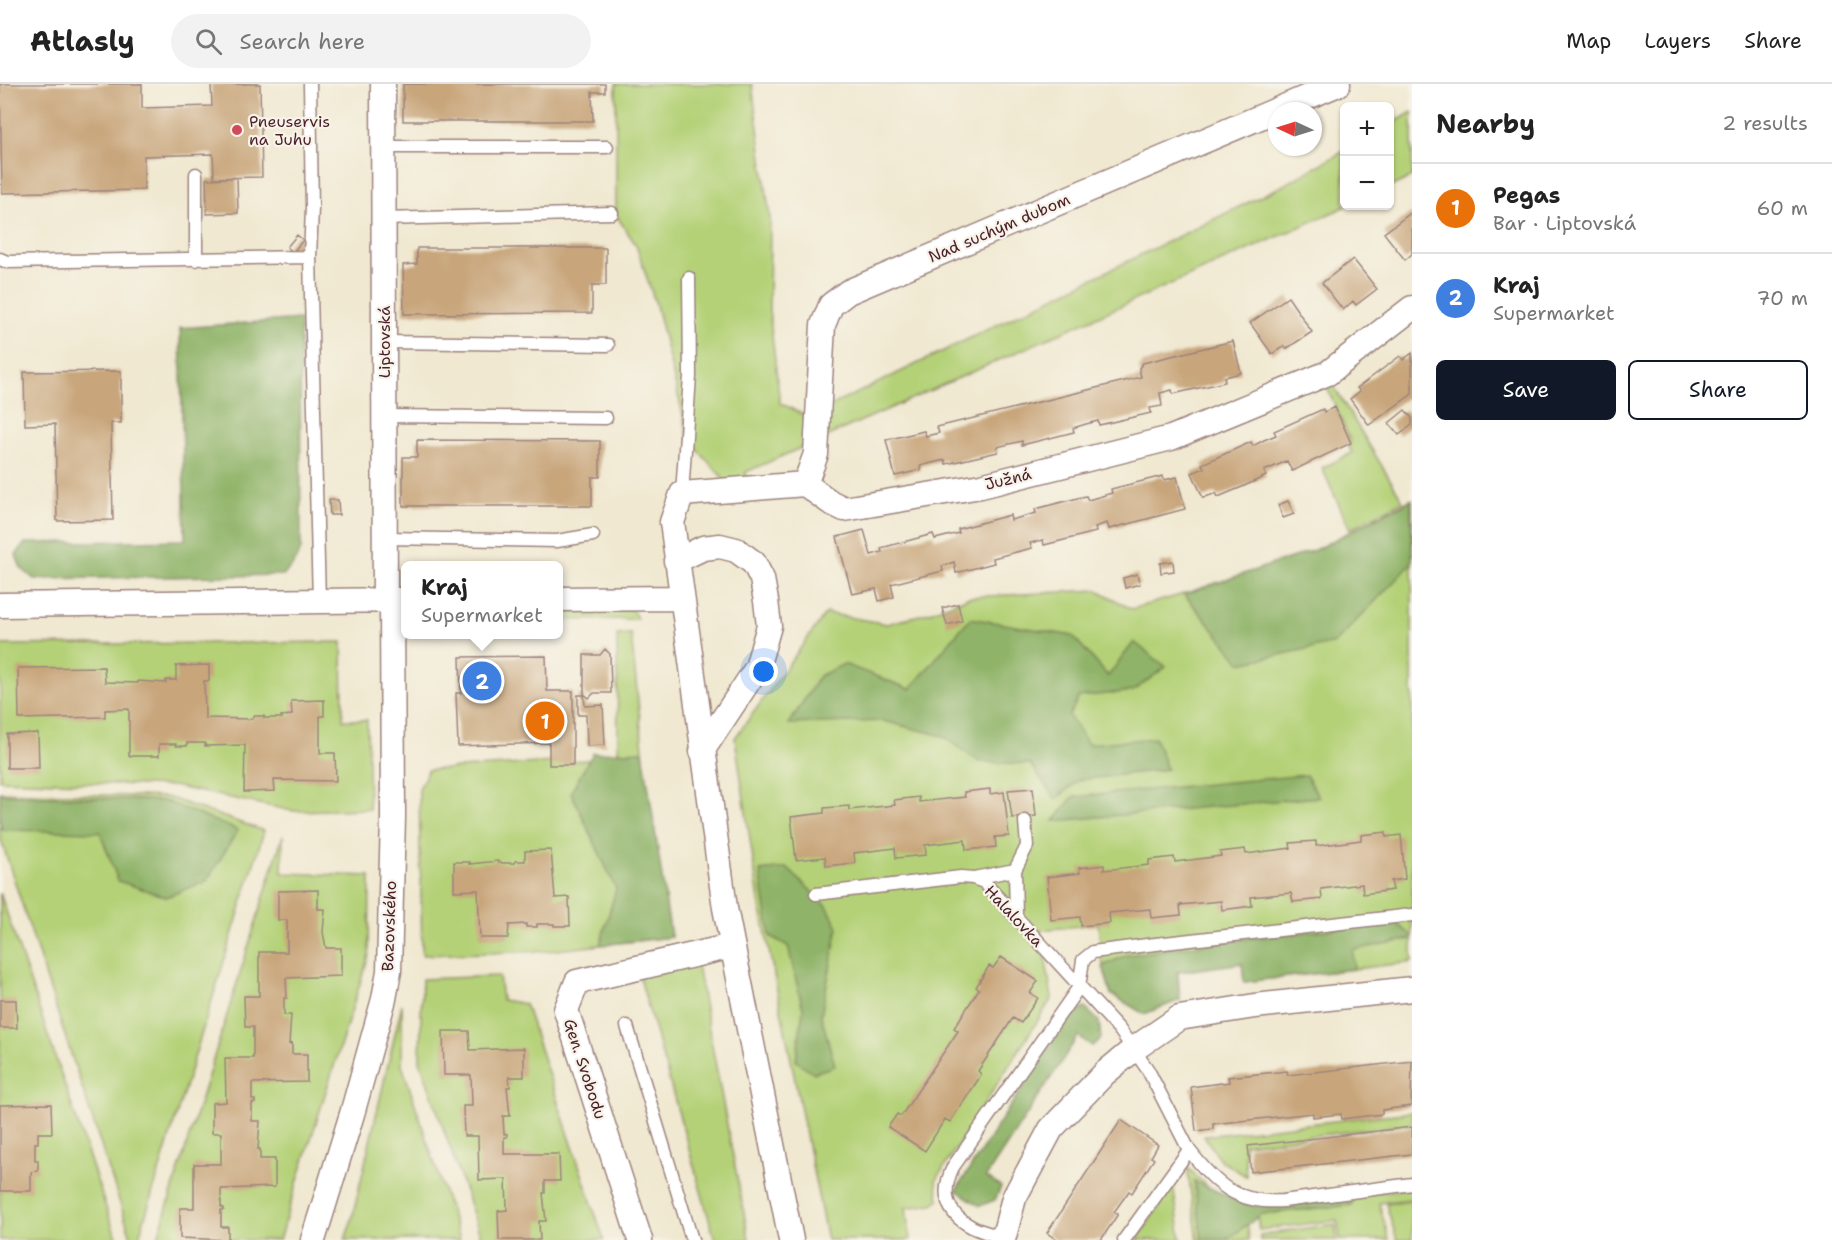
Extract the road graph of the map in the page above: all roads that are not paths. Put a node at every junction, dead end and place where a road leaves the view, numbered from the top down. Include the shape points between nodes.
1 (310, 84) edge
2 (382, 84) edge
3 (1338, 84) edge
4 (383, 147) junction
5 (607, 147) dead end
6 (195, 174) dead end
7 (612, 213) dead end
8 (383, 219) junction
9 (310, 257) junction
10 (0, 260) edge
11 (196, 260) junction
12 (689, 278) dead end
13 (1412, 308) edge
14 (384, 342) junction
15 (608, 345) dead end
16 (384, 416) junction
17 (606, 418) dead end
18 (805, 483) junction
19 (682, 494) junction
20 (592, 535) dead end
21 (384, 538) junction
22 (676, 561) junction
23 (682, 598) junction
24 (563, 599) edge
25 (394, 600) edge
26 (319, 601) junction
27 (0, 605) edge
28 (702, 751) junction
29 (1025, 821) dead end
30 (1016, 870) junction
31 (973, 878) junction
32 (816, 894) dead end
33 (1412, 915) edge
34 (1016, 916) junction
35 (732, 946) junction
36 (1079, 987) junction
37 (1412, 989) edge
38 (627, 1026) dead end
39 (1134, 1049) junction
40 (1189, 1150) junction
41 (1412, 1184) edge
42 (1003, 1239) edge
43 (313, 1240) edge
44 (640, 1240) edge
45 (692, 1240) edge
46 (791, 1240) edge
47 (1124, 1240) edge

1 - 9 lane
2 - 4 street, Liptovská
3 - 18 street, Nad suchým dubom via 848,292 831,305 823,324 816,454
4 - 5 lane
4 - 8 street, Liptovská
6 - 11 lane
7 - 8 lane
8 - 14 street, Liptovská
9 - 11 lane
9 - 26 lane
10 - 11 lane
12 - 19 lane via 690,376
13 - 18 street, Južná via 1328,373 1171,438 981,486 844,509
14 - 15 lane
14 - 16 street, Liptovská
16 - 17 lane
16 - 21 street, Liptovská
18 - 19 street
19 - 22 street via 672,522
20 - 21 lane via 557,541
21 - 25 street, Liptovská
22 - 23 street
22 - 28 street via 703,548 720,546 736,550 754,563 762,579 770,626 757,668
23 - 24 street
23 - 28 street
25 - 26 street
25 - 43 street, Bazovského via 389,971 352,1114
26 - 27 street
28 - 35 street
29 - 30 lane via 1027,846
30 - 31 lane
30 - 34 lane
31 - 32 lane, Halalovka
31 - 34 lane, Halalovka via 984,882
33 - 36 lane via 1093,952 1083,960
34 - 36 lane, Halalovka
35 - 44 street, Gen. Svobodu via 577,982 566,1010
35 - 46 street
36 - 39 lane, Halalovka
36 - 42 lane via 947,1179 948,1211 972,1227
37 - 39 street via 1179,1018
38 - 45 lane
39 - 40 lane, Halalovka
39 - 42 street via 1051,1129 1014,1198
40 - 41 lane, Halalovka via 1218,1183 1243,1198 1264,1202
40 - 47 lane

